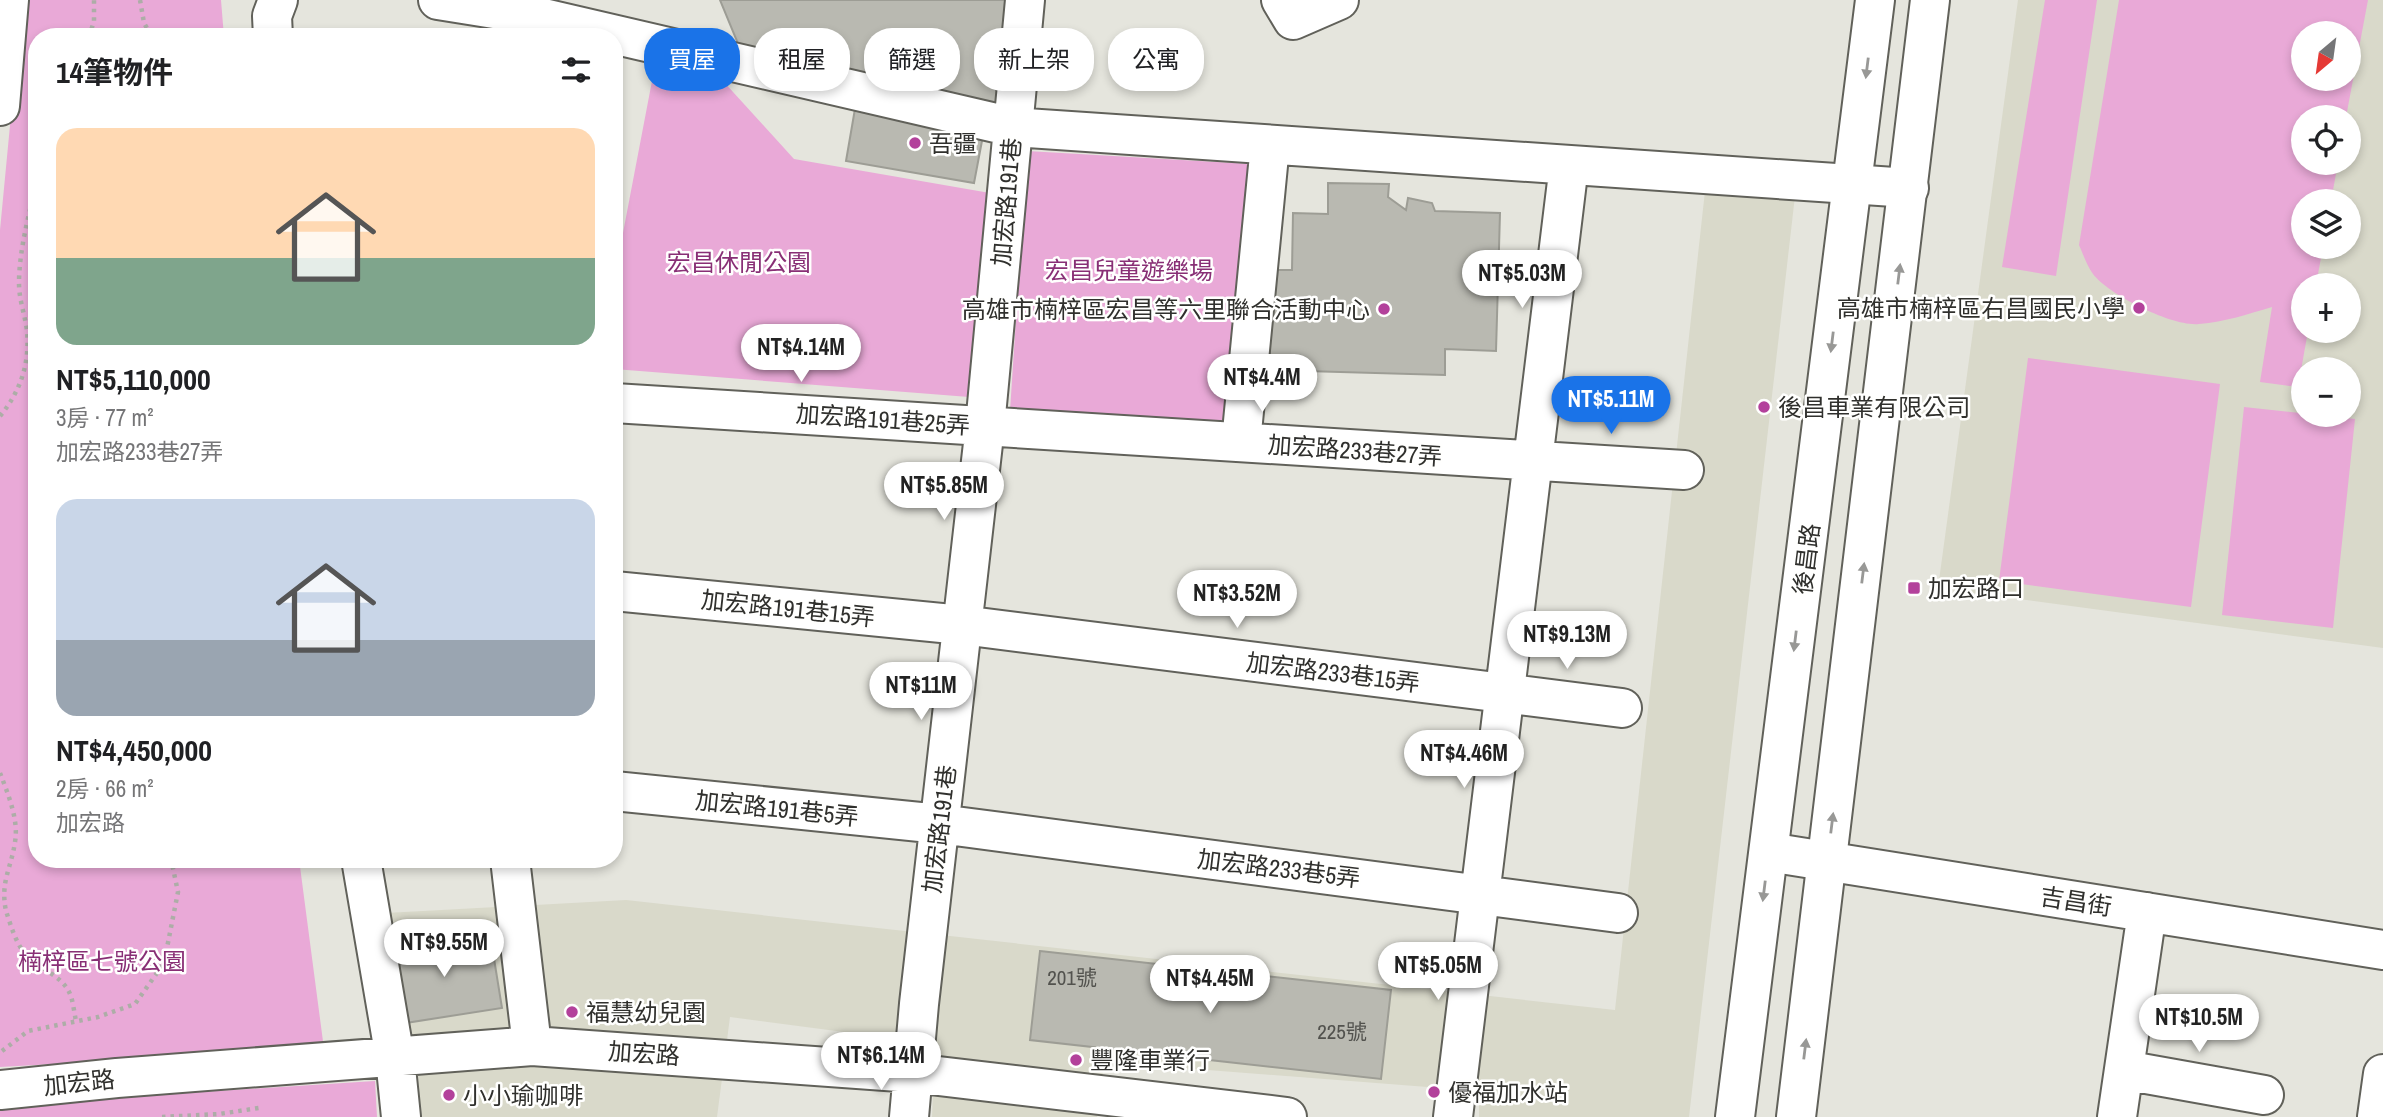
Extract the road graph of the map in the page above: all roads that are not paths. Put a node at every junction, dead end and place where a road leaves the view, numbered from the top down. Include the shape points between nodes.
1 (9, 0) edge
2 (278, 0) edge
3 (439, 0) edge
4 (1025, 0) edge
5 (1281, 0) edge
6 (1339, 0) edge
7 (1875, 0) edge
8 (1930, 0) edge
9 (528, 17) edge
10 (273, 28) edge
11 (576, 28) edge
12 (623, 39) edge
13 (0, 106) edge
14 (1013, 127) junction
15 (1270, 145) junction
16 (1569, 165) junction
17 (1852, 184) junction
18 (1909, 188) junction
19 (623, 403) edge
20 (985, 426) junction
21 (1241, 442) junction
22 (1535, 461) junction
23 (1684, 470) dead end
24 (623, 592) edge
25 (962, 625) junction
26 (1506, 693) junction
27 (1622, 708) dead end
28 (623, 792) edge
29 (940, 824) junction
30 (1769, 852) junction
31 (1828, 861) junction
32 (363, 868) edge
33 (511, 868) edge
34 (1481, 894) junction
35 (2147, 912) junction
36 (1618, 913) dead end
37 (2383, 950) edge
38 (532, 1045) junction
39 (395, 1058) junction
40 (2124, 1070) junction
41 (913, 1073) junction
42 (2383, 1074) edge
43 (0, 1090) edge
44 (2264, 1095) dead end
45 (401, 1117) edge
46 (909, 1117) edge
47 (1287, 1117) edge
48 (1453, 1117) edge
49 (1735, 1117) edge
50 (1796, 1117) edge
51 (2117, 1117) edge
52 (2377, 1117) edge

1 - 13 street
2 - 10 street
3 - 9 street
4 - 14 street, 加宏路191巷
5 - 6 street via 1293,20
7 -> 17 street, 後昌路
8 - 18 street
9 - 11 street
12 - 14 street
14 - 15 street
14 - 20 street, 加宏路191巷
15 - 16 street
15 - 21 street
16 - 17 street
16 - 22 street
17 - 18 street
17 -> 30 street, 後昌路
31 -> 18 street
19 - 20 street, 加宏路191巷25弄
20 - 21 street, 加宏路233巷27弄
20 - 25 street, 加宏路191巷
21 - 22 street, 加宏路233巷27弄
22 - 23 street, 加宏路233巷27弄
22 - 26 street
24 - 25 street, 加宏路191巷15弄
25 - 26 street, 加宏路233巷15弄
25 - 29 street, 加宏路191巷
26 - 27 street, 加宏路233巷15弄
26 - 34 street
28 - 29 street, 加宏路191巷5弄
29 - 34 street, 加宏路233巷5弄
29 - 41 street, 加宏路191巷
30 - 31 street, 吉昌街
30 -> 49 street, 後昌路
31 - 35 street, 吉昌街
50 -> 31 street
32 - 39 street
33 - 38 street
34 - 36 street, 加宏路233巷5弄
34 - 48 street
35 - 37 street, 吉昌街
35 - 40 street
38 - 39 street, 加宏路
38 - 41 street, 加宏路
39 - 43 street, 加宏路
39 - 45 street
40 - 44 street
40 - 51 street
41 - 46 street, 加宏路191巷
41 - 47 street, 加宏路
42 - 52 street

